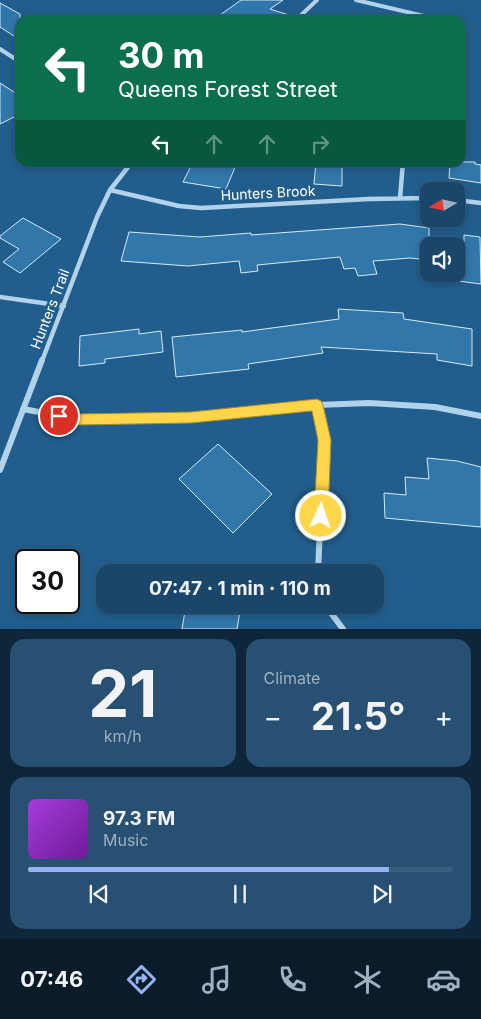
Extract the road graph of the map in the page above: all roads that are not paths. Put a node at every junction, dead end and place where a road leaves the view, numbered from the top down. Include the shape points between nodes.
1 (317, 0) edge
2 (356, 0) edge
3 (301, 15) edge
4 (420, 15) edge
5 (0, 49) edge
6 (15, 59) edge
7 (128, 167) edge
8 (403, 167) edge
9 (110, 190) junction
10 (400, 198) junction
11 (420, 198) edge
12 (465, 201) edge
13 (481, 203) edge
14 (0, 297) edge
15 (64, 306) junction
16 (317, 405) junction
17 (23, 409) junction
18 (481, 416) edge
19 (0, 470) edge
20 (318, 564) edge
21 (332, 614) edge
22 (343, 629) edge

1 - 3 street
2 - 4 street
5 - 6 street
7 - 9 street, Hunters Trail
8 - 10 street
9 - 10 street, Hunters Brook via 178,206 201,208
9 - 15 street, Hunters Trail via 97,216
10 - 11 street, Hunters Brook
12 - 13 street
14 - 15 street
15 - 17 street, Hunters Trail
16 - 17 street via 191,417 77,419
16 - 18 street via 369,403 435,407
16 - 20 street via 324,440
17 - 19 street, Hunters Trail
21 - 22 street

